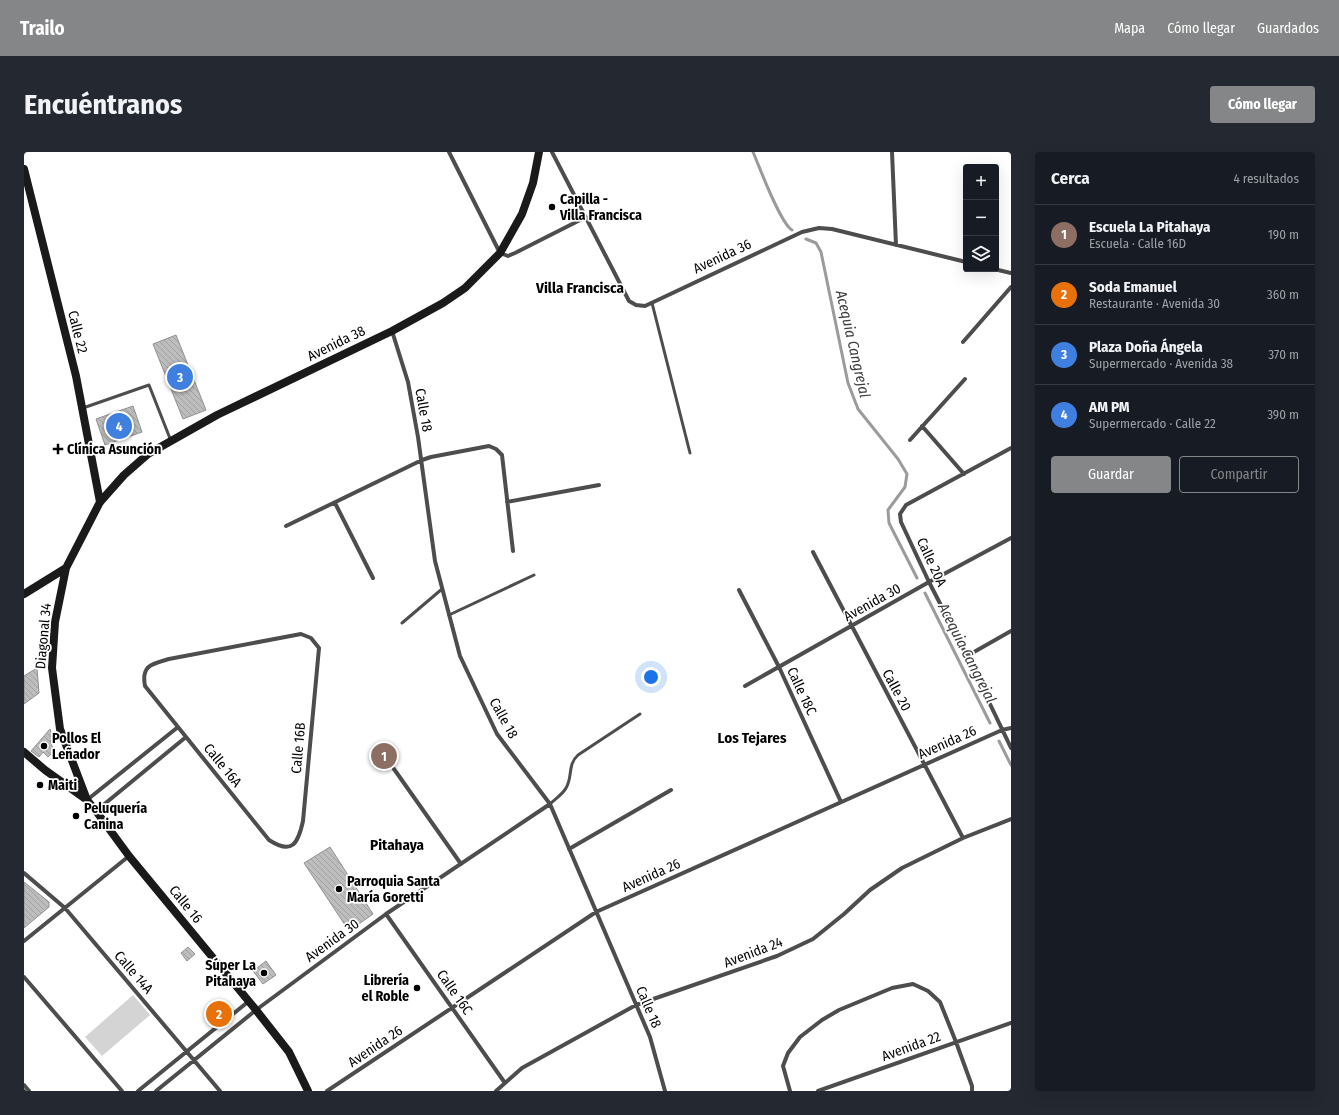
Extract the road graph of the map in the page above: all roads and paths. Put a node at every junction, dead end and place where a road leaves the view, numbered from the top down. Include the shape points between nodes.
1 (449, 152) edge
2 (539, 152) edge
3 (552, 152) edge
4 (892, 152) edge
5 (24, 171) edge
6 (586, 217) junction
7 (896, 245) junction
8 (500, 253) junction
9 (963, 261) edge
10 (999, 270) edge
11 (1011, 273) edge
12 (1011, 288) edge
13 (652, 303) junction
14 (392, 331) junction
15 (963, 342) dead end
16 (965, 379) dead end
17 (82, 408) junction
18 (922, 426) junction
19 (910, 440) dead end
20 (171, 441) junction
21 (1011, 448) edge
22 (690, 454) dead end
23 (422, 460) junction
24 (964, 474) junction
25 (599, 485) dead end
26 (100, 502) junction
27 (507, 502) junction
28 (335, 503) junction
29 (286, 526) dead end
30 (1011, 538) edge
31 (514, 551) dead end
32 (813, 552) dead end
33 (66, 568) junction
34 (534, 575) dead end
35 (373, 578) dead end
36 (929, 582) junction
37 (442, 590) junction
38 (739, 590) dead end
39 (24, 594) edge
40 (449, 615) junction
41 (402, 623) dead end
42 (851, 626) junction
43 (1011, 631) edge
44 (967, 656) junction
45 (779, 667) junction
46 (145, 686) joint
47 (745, 686) dead end
48 (640, 714) dead end
49 (178, 727) junction
50 (1011, 728) edge
51 (1002, 730) junction
52 (186, 737) junction
53 (1011, 748) edge
54 (24, 752) edge
55 (924, 765) junction
56 (394, 769) dead end
57 (671, 790) dead end
58 (87, 800) junction
59 (841, 802) junction
60 (550, 804) junction
61 (96, 811) junction
62 (1011, 819) edge
63 (962, 838) junction
64 (290, 846) joint
65 (569, 849) junction
66 (129, 856) junction
67 (461, 864) junction
68 (24, 873) edge
69 (65, 908) junction
70 (596, 912) junction
71 (386, 914) junction
72 (24, 942) edge
73 (24, 977) edge
74 (249, 1001) junction
75 (636, 1005) junction
76 (452, 1008) junction
77 (256, 1010) junction
78 (1011, 1023) edge
79 (956, 1042) junction
80 (187, 1051) junction
81 (194, 1060) junction
82 (505, 1082) junction
83 (24, 1085) edge
84 (29, 1091) edge
85 (122, 1091) edge
86 (138, 1091) edge
87 (156, 1091) edge
88 (220, 1091) edge
89 (308, 1091) edge
90 (328, 1091) edge
91 (496, 1091) edge
92 (665, 1091) edge
93 (790, 1091) edge
94 (818, 1091) edge
95 (972, 1091) edge

1 - 8 street
2 - 8 street, Avenida 38 via 533,183 522,214
3 - 6 street
4 - 7 street
5 - 17 street, Calle 22
6 - 8 street via 515,254 508,256
6 - 13 street, Avenida 36 via 629,301 645,306
7 - 9 street
7 - 13 street, Avenida 36 via 832,229 819,228 802,232
8 - 14 street, Avenida 38 via 465,288
10 - 11 street
12 - 15 street
13 - 22 lane
14 - 20 street, Avenida 38 via 217,415
14 - 23 street, Calle 18 via 408,382
16 - 18 street
17 - 20 lane via 148,385
17 - 26 street, Calle 22
18 - 19 street
18 - 24 street
20 - 26 street, Avenida 38 via 148,454 124,474
21 - 24 street
23 - 27 street via 489,446 496,449 502,455
23 - 28 street
23 - 37 street, Calle 18 via 435,561
24 - 36 street, Calle 20A via 906,505 900,514 901,522
25 - 27 street
26 - 33 street, Diagonal 34
27 - 31 street
28 - 29 street
28 - 35 street
30 - 36 street, Avenida 30
32 - 42 street, Calle 20
33 - 39 street
33 - 58 street, Diagonal 34 via 55,622 52,668 60,729
34 - 40 lane
36 - 42 street, Avenida 30
36 - 44 street, Calle 20A
37 - 40 street, Calle 18
37 - 41 lane
38 - 45 street, Calle 18C
40 - 60 street, Calle 18 via 460,656 497,734
42 - 45 street, Avenida 30
42 - 55 street, Calle 20
43 - 44 street
44 - 51 street, Calle 20A
45 - 47 street, Avenida 30
45 - 59 street, Calle 18C
46 - 49 street, Calle 16A
46 - 64 street, Calle 16B via 145,672 148,667 169,659 301,634 315,642 319,648 303,821 297,840
48 - 60 lane via 578,755 573,760 566,789
49 - 52 street, Calle 16A
49 - 58 street
50 - 51 street, Avenida 26
51 - 53 street, Calle 20A
51 - 55 street, Avenida 26
52 - 61 street
52 - 64 street, Calle 16A via 268,840 284,848
54 - 58 street, Calle 16
55 - 59 street, Avenida 26
55 - 63 street, Calle 20
56 - 67 street
57 - 65 street
58 - 61 street, Calle 16
59 - 70 street, Avenida 26
60 - 65 street, Calle 18
60 - 67 street, Avenida 30
61 - 66 street, Calle 16
62 - 63 street, Avenida 24
63 - 75 street, Avenida 24 via 902,868 870,890 813,939 777,956
65 - 70 street, Calle 18
66 - 69 street
66 - 74 street, Calle 16
67 - 71 street, Avenida 30
68 - 69 street, Calle 14A
69 - 72 street
69 - 80 street, Calle 14A
70 - 75 street, Calle 18
70 - 76 street, Avenida 26
71 - 76 street, Calle 16C
71 - 77 street, Avenida 30
73 - 85 street
74 - 77 street, Calle 16
74 - 80 street
75 - 82 street, Avenida 24 via 522,1068
75 - 92 street, Calle 18 via 650,1037
76 - 82 street, Calle 16C
76 - 90 street, Avenida 26
77 - 81 street, Avenida 30
77 - 89 street, Calle 16 via 289,1052
78 - 79 street, Avenida 22
79 - 93 street via 940,1002 928,991 913,984 892,988 839,1010 800,1037 788,1053 783,1066
79 - 94 street, Avenida 22
79 - 95 street
80 - 81 street, Calle 14A
80 - 86 street
81 - 87 street, Avenida 30
81 - 88 street, Calle 14A
82 - 91 street, Avenida 24
83 - 84 street

